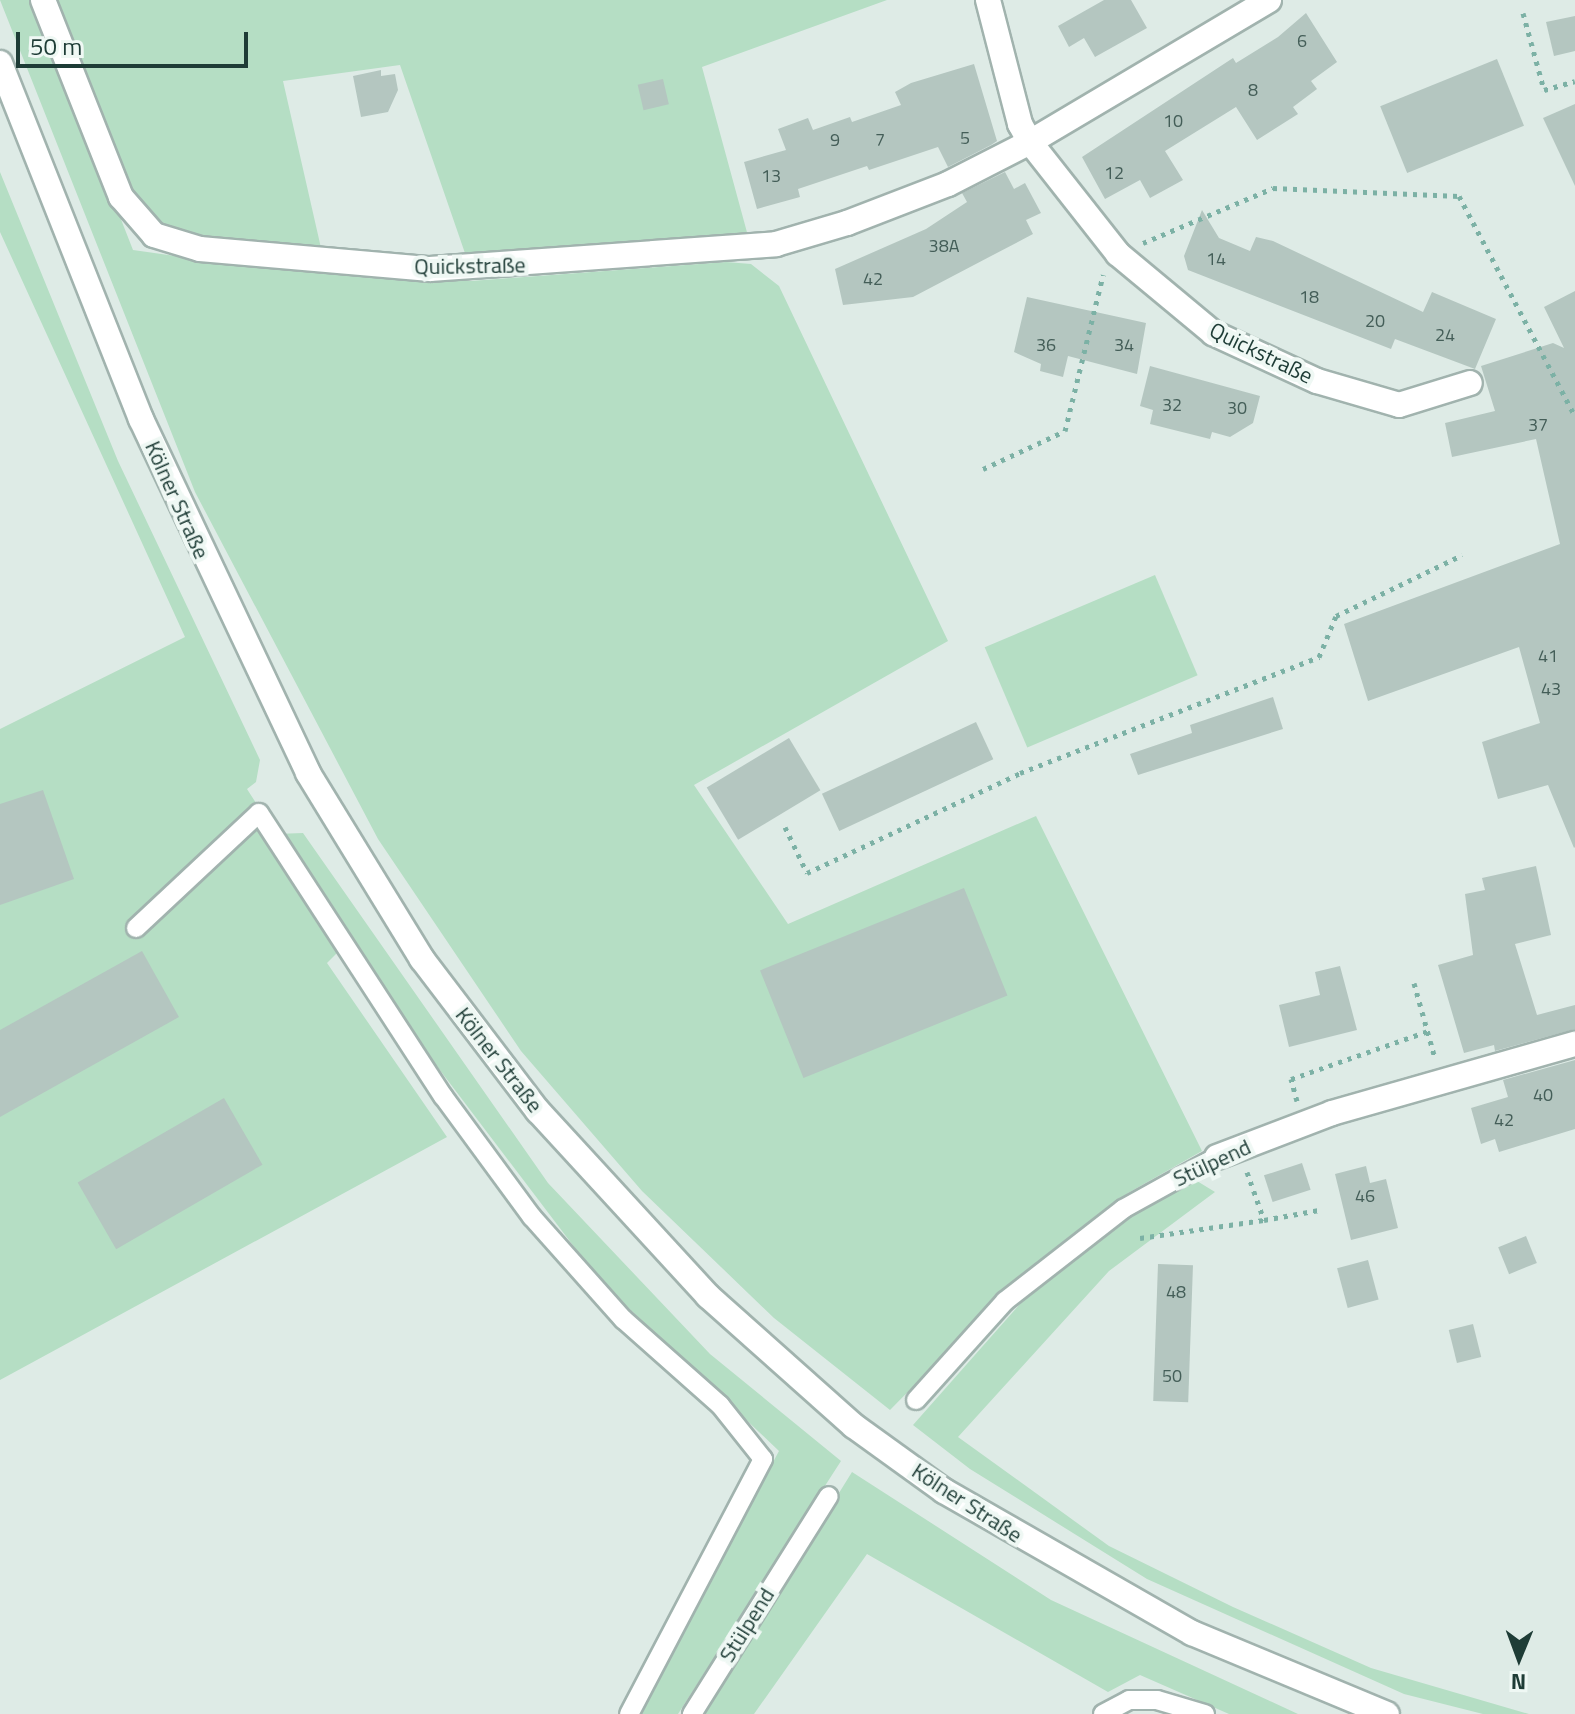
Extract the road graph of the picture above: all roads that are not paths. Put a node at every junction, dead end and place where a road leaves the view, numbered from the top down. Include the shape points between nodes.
1 (43, 0) edge
2 (988, 0) edge
3 (1269, 0) edge
4 (0, 63) edge
5 (1030, 142) junction
6 (1470, 383) dead end
7 (136, 928) dead end
8 (1575, 1044) edge
9 (1228, 1152) joint
10 (916, 1400) dead end
11 (829, 1496) dead end
12 (629, 1714) edge
13 (692, 1714) edge
14 (1103, 1714) edge
15 (1205, 1714) edge
16 (1387, 1714) edge

1 - 5 street, Quickstraße via 135,219 164,240 200,249 347,264 492,269 776,244 896,206
2 - 5 street via 1020,124
3 - 5 street, Quickstraße
4 - 16 street, Kölner Straße via 141,419 308,773 422,959 538,1111 650,1240 747,1333 854,1426 944,1491 1192,1633
5 - 6 street, Quickstraße via 1118,254 1213,333 1317,381 1399,405
7 - 12 lane via 259,813 443,1096 532,1217 623,1319 720,1405 763,1459
8 - 9 street, Stülpend via 1304,1124
9 - 10 lane, Stülpend via 1123,1209 1005,1301
11 - 13 lane, Stülpend
14 - 15 lane via 1129,1700 1157,1700

